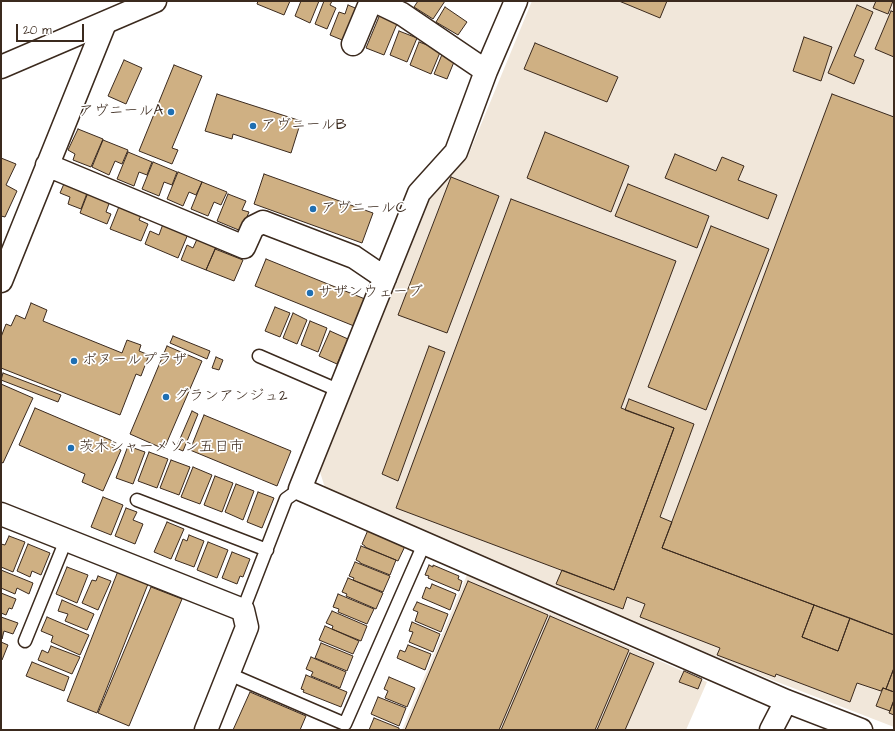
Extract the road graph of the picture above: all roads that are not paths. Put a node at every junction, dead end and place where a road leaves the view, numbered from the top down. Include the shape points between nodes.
1 (155, 1) edge
2 (371, 1) edge
3 (375, 1) edge
4 (516, 1) edge
5 (105, 22) junction
6 (353, 44) dead end
7 (1, 67) edge
8 (486, 72) junction
9 (48, 165) junction
10 (385, 278) junction
11 (1, 281) edge
12 (259, 356) dead end
13 (340, 391) junction
14 (300, 489) junction
15 (137, 500) dead end
16 (1, 514) edge
17 (66, 540) junction
18 (424, 544) junction
19 (267, 550) junction
20 (243, 610) junction
21 (25, 641) dead end
22 (229, 674) junction
23 (786, 701) junction
24 (206, 730) edge
25 (772, 730) edge
26 (861, 730) edge

1 - 5 street
2 - 6 street
3 - 8 street via 402,14
4 - 8 street
5 - 7 street
5 - 9 street
8 - 10 street via 456,152 419,193
9 - 10 street via 244,247 253,227 263,222 354,257
9 - 11 street
10 - 13 street
12 - 13 lane
13 - 14 street
14 - 18 street
14 - 19 lane via 286,499
15 - 19 lane
16 - 17 street
17 - 20 street
17 - 21 lane
18 - 22 lane via 345,724
18 - 23 street
19 - 20 lane
20 - 22 street via 248,627
22 - 24 street
23 - 25 street
23 - 26 street

